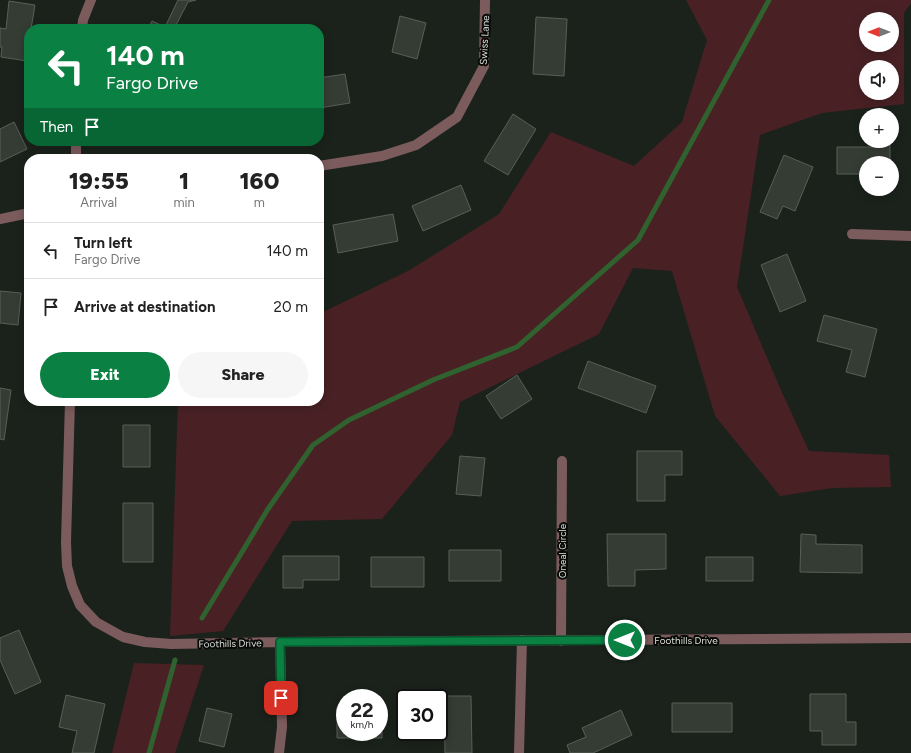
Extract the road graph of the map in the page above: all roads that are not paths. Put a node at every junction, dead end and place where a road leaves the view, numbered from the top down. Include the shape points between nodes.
1 (91, 0) edge
2 (485, 0) edge
3 (83, 24) edge
4 (324, 165) edge
5 (24, 214) edge
6 (0, 219) edge
7 (852, 234) dead end
8 (911, 236) edge
9 (70, 406) edge
10 (562, 461) dead end
11 (911, 638) edge
12 (522, 640) junction
13 (561, 641) junction
14 (280, 642) junction
15 (279, 753) edge
16 (519, 753) edge

1 - 3 street
2 - 4 street, Swiss Lane via 484,66 457,117 416,144 382,156
5 - 6 street
7 - 8 street
9 - 14 street, Foothills Drive via 67,566 80,605 96,622 107,629 123,637 145,642
10 - 13 street, Oneal Circle
11 - 13 street, Foothills Drive
12 - 13 street, Foothills Drive
12 - 14 street, Foothills Drive
12 - 16 street
14 - 15 street via 282,727

